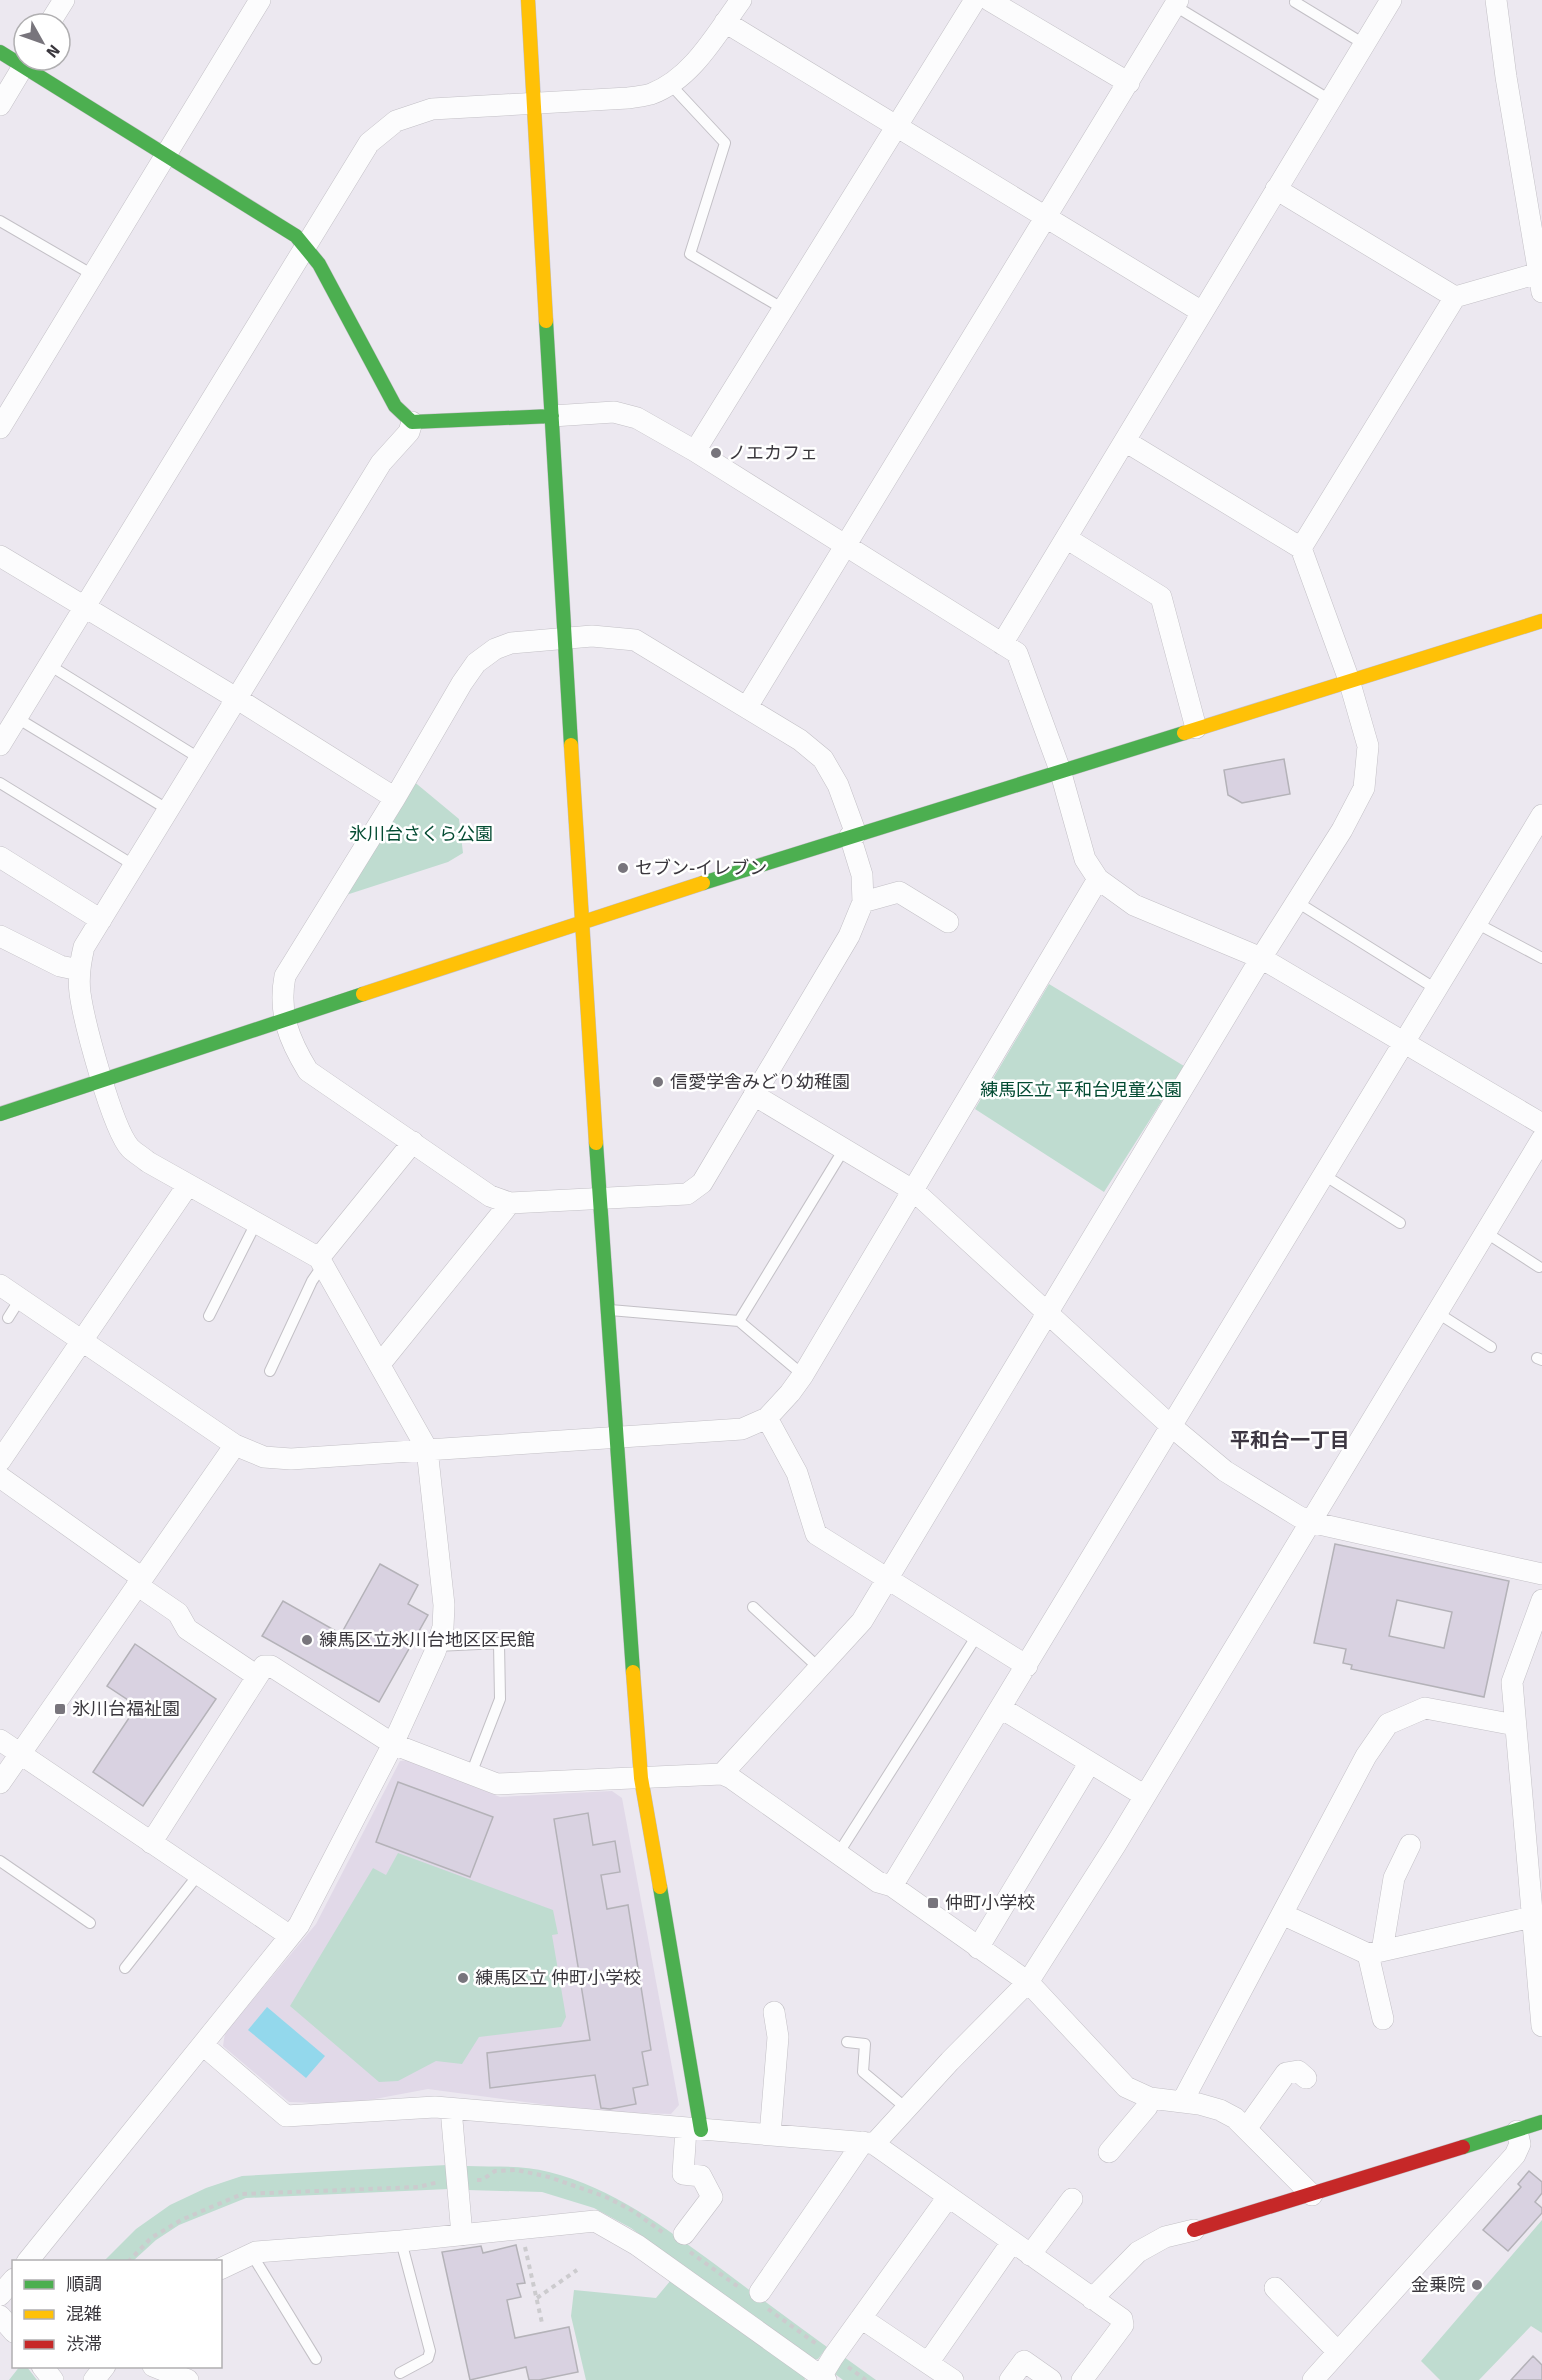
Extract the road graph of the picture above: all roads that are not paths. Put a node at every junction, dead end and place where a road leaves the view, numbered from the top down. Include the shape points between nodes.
1 (260, 0) edge
2 (528, 0) edge
3 (741, 0) edge
4 (975, 0) edge
5 (989, 0) edge
6 (1296, 0) edge
7 (1391, 0) edge
8 (1496, 0) edge
9 (1177, 3) edge
10 (725, 22) junction
11 (1364, 44) junction
12 (20, 72) edge
13 (39, 72) edge
14 (670, 84) junction
15 (1129, 84) junction
16 (1329, 100) junction
17 (535, 104) junction
18 (0, 105) edge
19 (895, 126) junction
20 (167, 155) junction
21 (1276, 189) junction
22 (1046, 216) junction
23 (0, 221) edge
24 (306, 245) junction
25 (93, 276) junction
26 (1541, 279) edge
27 (1455, 297) junction
28 (782, 308) junction
29 (1202, 312) junction
30 (552, 416) junction
31 (412, 422) junction
32 (0, 428) edge
33 (1125, 441) junction
34 (695, 451) junction
35 (1066, 538) junction
36 (846, 545) junction
37 (1301, 548) junction
38 (0, 556) edge
39 (86, 607) junction
40 (1542, 621) edge
41 (564, 638) junction
42 (1002, 644) junction
43 (50, 665) junction
44 (1349, 680) junction
45 (236, 698) junction
46 (747, 707) junction
47 (7, 728) edge
48 (1196, 728) junction
49 (199, 758) junction
50 (1060, 770) junction
51 (0, 783) edge
52 (395, 798) junction
53 (167, 809) junction
54 (1542, 815) edge
55 (853, 835) junction
56 (0, 858) edge
57 (135, 866) junction
58 (1098, 879) junction
59 (863, 902) junction
60 (1297, 902) junction
61 (101, 921) junction
62 (582, 921) junction
63 (948, 922) dead end
64 (1476, 923) junction
65 (0, 936) edge
66 (1261, 958) junction
67 (1542, 958) edge
68 (79, 970) junction
69 (1436, 989) junction
70 (286, 1019) junction
71 (1405, 1043) junction
72 (103, 1080) junction
73 (754, 1095) junction
74 (0, 1114) edge
75 (1542, 1124) edge
76 (1542, 1139) edge
77 (412, 1142) junction
78 (844, 1149) junction
79 (1324, 1175) junction
80 (188, 1185) junction
81 (914, 1191) junction
82 (601, 1197) junction
83 (510, 1203) junction
84 (255, 1223) junction
85 (1400, 1223) dead end
86 (1485, 1232) junction
87 (321, 1262) junction
88 (1539, 1268) dead end
89 (0, 1286) edge
90 (20, 1299) junction
91 (607, 1309) junction
92 (1436, 1312) junction
93 (1049, 1313) junction
94 (209, 1316) dead end
95 (8, 1318) dead end
96 (739, 1321) junction
97 (82, 1341) junction
98 (1491, 1347) dead end
99 (380, 1364) junction
100 (270, 1371) dead end
101 (803, 1375) junction
102 (767, 1418) junction
103 (1171, 1426) junction
104 (616, 1438) junction
105 (235, 1445) junction
106 (427, 1449) junction
107 (0, 1461) edge
108 (0, 1477) edge
109 (1310, 1522) junction
110 (1542, 1574) edge
111 (886, 1580) junction
112 (139, 1582) junction
113 (1542, 1600) edge
114 (753, 1607) dead end
115 (978, 1635) junction
116 (437, 1646) junction
117 (1027, 1666) junction
118 (819, 1668) junction
119 (257, 1676) junction
120 (1001, 1708) junction
121 (1515, 1725) junction
122 (0, 1740) edge
123 (393, 1743) junction
124 (20, 1754) junction
125 (1089, 1764) junction
126 (471, 1774) junction
127 (722, 1774) junction
128 (641, 1778) junction
129 (0, 1783) edge
130 (1144, 1796) junction
131 (151, 1843) junction
132 (1410, 1845) dead end
133 (838, 1854) junction
134 (0, 1861) edge
135 (198, 1875) junction
136 (892, 1886) junction
137 (1282, 1914) junction
138 (1537, 1916) edge
139 (90, 1923) dead end
140 (290, 1936) junction
141 (978, 1948) junction
142 (1375, 1952) junction
143 (125, 1968) dead end
144 (1028, 1982) junction
145 (774, 2012) dead end
146 (1383, 2019) dead end
147 (1542, 2026) edge
148 (847, 2042) dead end
149 (203, 2045) junction
150 (1306, 2078) dead end
151 (1150, 2098) junction
152 (1182, 2102) junction
153 (906, 2108) junction
154 (451, 2109) junction
155 (1542, 2122) edge
156 (693, 2129) junction
157 (1246, 2129) junction
158 (1517, 2131) junction
159 (770, 2135) junction
160 (869, 2143) junction
161 (1109, 2152) dead end
162 (1312, 2194) junction
163 (948, 2198) junction
164 (1072, 2199) dead end
165 (1194, 2230) joint
166 (684, 2234) dead end
167 (462, 2235) junction
168 (401, 2241) junction
169 (1012, 2242) junction
170 (251, 2253) junction
171 (1030, 2255) junction
172 (29, 2260) edge
173 (222, 2268) edge
174 (12, 2281) edge
175 (1275, 2288) dead end
176 (759, 2292) dead end
177 (0, 2295) edge
178 (1092, 2299) junction
179 (0, 2316) edge
180 (861, 2318) junction
181 (12, 2330) edge
182 (1338, 2352) junction
183 (316, 2359) dead end
184 (928, 2363) junction
185 (43, 2368) edge
186 (104, 2368) edge
187 (156, 2368) edge
188 (400, 2373) dead end
189 (822, 2379) edge
190 (53, 2380) edge
191 (94, 2380) edge
192 (188, 2380) edge
193 (954, 2380) edge
194 (1010, 2380) edge
195 (1051, 2380) edge
196 (1082, 2380) edge
197 (1313, 2380) edge

1 - 20 street
2 - 17 street
3 - 10 street
4 - 19 street
5 - 15 street
6 - 11 lane
7 - 11 street
8 - 26 street
9 - 15 street
9 - 16 lane
10 - 14 street via 693,64
10 - 19 street
11 - 16 street
12 - 18 street
13 - 20 street
14 - 17 street via 651,94 628,98
14 - 28 lane via 725,143 690,254
15 - 22 street
16 - 21 street
17 - 24 street via 432,109 396,121 369,144
17 - 30 street
19 - 22 street
19 - 28 street
20 - 24 street
20 - 25 street
21 - 27 street
21 - 29 street
22 - 29 street
22 - 36 street
23 - 25 lane
24 - 31 street via 320,264 395,406
24 - 39 street
25 - 32 street
26 - 27 street
27 - 37 street
28 - 34 street
29 - 33 street
30 - 31 street
30 - 34 street via 614,412 637,418
30 - 41 street
31 - 45 street via 381,463
33 - 35 street
33 - 37 street
34 - 36 street
35 - 42 street
35 - 48 street via 1161,597
36 - 42 street
36 - 46 street
37 - 44 street
38 - 39 street
39 - 43 street
39 - 45 street
40 - 44 street
41 - 46 street via 635,640
41 - 52 street via 511,643 476,663
41 - 62 street
42 - 50 street via 1017,652
43 - 47 street
43 - 49 lane
44 - 48 street
44 - 60 street via 1368,746 1364,788
45 - 49 street
45 - 52 street
46 - 55 street via 823,759 838,785
47 - 53 lane
48 - 50 street
49 - 53 street
50 - 55 street
50 - 58 street via 1085,859
51 - 57 lane
52 - 70 street via 285,976 281,998
53 - 57 street
54 - 64 street
55 - 59 street
55 - 62 street
56 - 61 street
57 - 61 street
58 - 66 street via 1134,905
58 - 81 street
59 - 63 street via 899,892
59 - 73 street via 849,936
60 - 66 street
60 - 69 lane
61 - 68 street via 84,947
62 - 70 street
62 - 82 street
64 - 67 lane
64 - 69 street
65 - 68 street via 60,966
66 - 71 street
66 - 93 street
68 - 72 street via 80,994
69 - 71 street
70 - 72 street
70 - 77 street via 292,1045 308,1071
71 - 75 street
71 - 79 street
72 - 74 street
72 - 80 street via 117,1126 130,1148
73 - 78 street
73 - 82 street via 702,1183 687,1194
76 - 86 street
77 - 83 street via 490,1196
77 - 87 street
78 - 81 street
78 - 96 lane
79 - 85 lane
79 - 103 street
80 - 84 street
80 - 97 street
81 - 93 street
81 - 101 street
82 - 83 street
82 - 91 street
83 - 99 street
84 - 87 street
84 - 94 lane
86 - 88 lane
86 - 92 street
87 - 99 street
87 - 100 lane
89 - 90 street
90 - 95 lane
90 - 97 street
91 - 96 lane
91 - 104 street
92 - 98 lane
92 - 109 street
93 - 103 street
93 - 111 street
96 - 101 lane
97 - 105 street
97 - 107 street
99 - 106 street
101 - 102 street
102 - 104 street via 742,1429
102 - 111 street via 797,1473 816,1534
103 - 109 street via 1225,1471
103 - 117 street
104 - 106 street
104 - 128 street
105 - 106 street via 249,1453 278,1459
105 - 112 street
106 - 116 street via 444,1605
108 - 112 street
109 - 110 street
109 - 130 street
111 - 115 street
111 - 118 street via 862,1621
112 - 119 street via 178,1613 187,1629
112 - 124 street
113 - 121 street via 1512,1682
114 - 118 lane
115 - 117 street
115 - 133 lane
116 - 123 street
116 - 126 lane via 498,1642 500,1699
117 - 120 street
118 - 127 street
119 - 123 street via 264,1666 271,1666
119 - 131 street
120 - 125 street
120 - 136 street
121 - 137 street via 1425,1708 1388,1724 1366,1756
121 - 138 street
122 - 124 street
123 - 126 street
123 - 140 street
124 - 129 street
124 - 131 street
125 - 130 street
125 - 141 street
126 - 128 street via 497,1784 515,1785
127 - 128 street
127 - 133 street
128 - 156 street
130 - 144 street
131 - 135 street
132 - 142 street via 1394,1878
133 - 136 street via 878,1882
134 - 139 lane
135 - 140 street
135 - 143 lane
136 - 141 street
137 - 142 street
137 - 152 street
138 - 142 street
138 - 147 street
140 - 149 street
141 - 144 street
142 - 146 street
144 - 151 street via 1126,2087
144 - 153 street
145 - 159 street via 778,2037
148 - 153 lane via 865,2044 862,2072
149 - 154 street via 286,2116
149 - 172 street
150 - 157 street via 1298,2071 1286,2073
151 - 152 street
151 - 161 street via 1147,2107
152 - 157 street via 1220,2110
153 - 160 street
154 - 156 street
154 - 167 street
155 - 158 street
156 - 159 street
156 - 166 street via 683,2174 701,2176 712,2197
157 - 162 street
158 - 162 street
158 - 182 street via 1520,2144 1515,2155
159 - 160 street
160 - 163 street
160 - 176 street
162 - 165 street
163 - 169 street
163 - 180 street
164 - 171 street
165 - 178 street via 1165,2238 1138,2252
167 - 168 street
167 - 189 street via 596,2222 638,2245
168 - 170 street
168 - 188 lane via 430,2351 428,2358
169 - 171 street
169 - 184 street
170 - 173 street
170 - 183 lane
171 - 178 street
174 - 177 street
175 - 182 street
178 - 196 street via 1122,2319 1123,2325
179 - 181 street
180 - 184 street
180 - 189 street
182 - 197 street
184 - 193 street
185 - 190 street
186 - 191 street
187 - 192 street
194 - 195 street via 1024,2361

